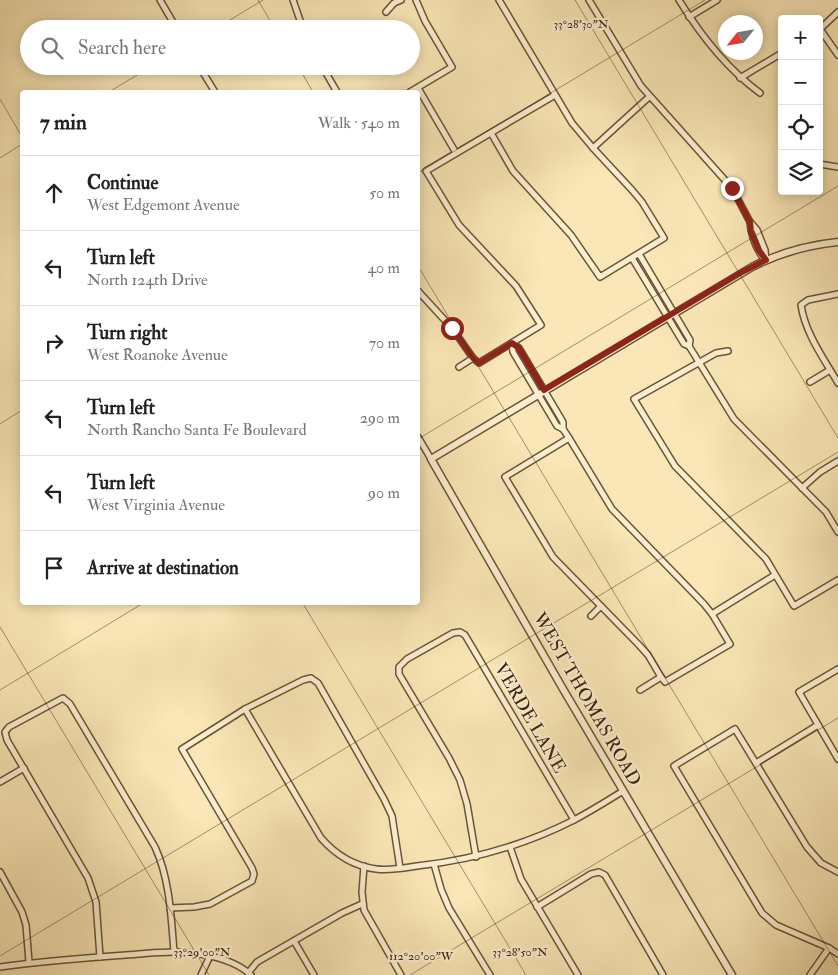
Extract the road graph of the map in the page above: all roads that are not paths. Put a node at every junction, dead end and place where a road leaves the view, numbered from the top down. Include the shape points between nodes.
1 (160, 0) edge
2 (293, 0) edge
3 (401, 0) edge
4 (416, 0) edge
5 (499, 0) edge
6 (589, 0) edge
7 (679, 0) edge
8 (717, 0) edge
9 (386, 12) dead end
10 (838, 12) edge
11 (689, 17) junction
12 (172, 20) edge
13 (301, 20) edge
14 (823, 26) edge
15 (823, 33) edge
16 (778, 55) edge
17 (838, 55) edge
18 (205, 75) edge
19 (327, 75) edge
20 (740, 78) junction
21 (418, 88) joint
22 (214, 90) edge
23 (336, 90) edge
24 (414, 90) edge
25 (420, 91) edge
26 (760, 93) dead end
27 (555, 95) junction
28 (650, 97) junction
29 (491, 133) junction
30 (593, 148) junction
31 (456, 153) junction
32 (823, 164) edge
33 (838, 166) edge
34 (838, 242) edge
35 (639, 254) junction
36 (632, 258) junction
37 (766, 260) junction
38 (420, 293) edge
39 (838, 294) edge
40 (670, 315) junction
41 (512, 343) junction
42 (728, 351) dead end
43 (473, 358) junction
44 (699, 362) junction
45 (459, 367) dead end
46 (830, 370) junction
47 (810, 382) dead end
48 (838, 383) edge
49 (541, 392) junction
50 (569, 438) junction
51 (420, 440) edge
52 (431, 458) junction
53 (838, 461) edge
54 (802, 488) junction
55 (838, 532) edge
56 (775, 575) junction
57 (838, 580) edge
58 (602, 606) junction
59 (712, 614) junction
60 (590, 616) dead end
61 (838, 669) edge
62 (662, 677) junction
63 (640, 690) dead end
64 (245, 709) junction
65 (818, 725) junction
66 (838, 759) edge
67 (756, 762) junction
68 (24, 768) junction
69 (0, 782) edge
70 (623, 791) junction
71 (574, 820) junction
72 (510, 847) junction
73 (476, 856) junction
74 (434, 864) junction
75 (364, 866) junction
76 (400, 868) junction
77 (0, 872) edge
78 (838, 872) edge
79 (362, 904) junction
80 (170, 908) junction
81 (537, 908) junction
82 (294, 941) junction
83 (829, 948) junction
84 (174, 952) junction
85 (838, 954) edge
86 (210, 956) junction
87 (100, 957) junction
88 (29, 962) junction
89 (0, 967) edge
90 (250, 974) edge
91 (201, 975) edge
92 (314, 975) edge
93 (401, 975) edge
94 (490, 975) edge
95 (578, 975) edge
96 (663, 975) edge
97 (732, 975) edge
98 (810, 975) edge

1 - 12 street
2 - 13 street
3 - 9 street
4 - 21 street via 424,21 452,67
5 - 27 street
6 - 28 street via 629,69
7 - 11 street
8 - 11 street
10 - 14 street
11 - 20 street
15 - 17 street
16 - 20 street
18 - 22 street
19 - 23 street
20 - 26 street
21 - 24 street
25 - 31 street
27 - 29 street
27 - 30 street
28 - 30 street
28 - 37 street via 738,196 758,249
29 - 31 street
29 - 36 street via 513,171 571,235 600,278
30 - 35 street via 637,196 664,238
31 - 41 street via 426,171 459,225 516,286 541,325
32 - 33 street
34 - 37 street via 800,248
35 - 36 street
35 - 40 street
36 - 40 street
37 - 40 street
38 - 43 street via 458,334
39 - 46 street via 808,300 801,305 803,316
40 - 44 street via 684,344 689,346
40 - 49 street
41 - 43 street via 479,363
41 - 49 street via 513,352
42 - 44 street via 716,352
43 - 45 street
44 - 54 street via 734,419
44 - 56 street via 634,399 675,466 755,547
46 - 47 street
46 - 48 street
49 - 50 street via 557,426
49 - 52 street
50 - 58 street via 505,477 553,557
50 - 59 street via 612,509
51 - 52 street, WEST THOMAS ROAD
52 - 70 street, WEST THOMAS ROAD
53 - 54 street
54 - 55 street via 826,512
56 - 57 street via 794,606
56 - 59 street
58 - 60 street
58 - 62 street via 648,655
59 - 62 street via 730,644 665,682
61 - 65 street via 799,692
62 - 63 street
64 - 75 street via 321,838 346,860
64 - 76 street via 303,680 311,678 318,683 392,816
64 - 80 street via 182,749 252,868 252,881 210,904
65 - 66 street
65 - 67 street
67 - 78 street via 807,847 821,863
67 - 83 street via 735,729 674,766 762,913 776,925
68 - 69 street
68 - 80 street via 5,732 63,698 70,704 155,847 167,880
68 - 87 street via 88,878 96,902
70 - 71 street
70 - 97 street, WEST THOMAS ROAD
71 - 72 street
71 - 73 street, VERDE LANE via 466,635 453,633 407,659 399,667 399,674 460,780
72 - 73 street
72 - 81 street via 521,879
73 - 74 street
74 - 76 street
74 - 94 street via 449,908
75 - 76 street via 376,870
75 - 79 street
77 - 88 street via 22,912
79 - 82 street
79 - 93 street
80 - 84 street
81 - 95 street
81 - 96 street via 591,874 599,872 605,875
82 - 90 street via 258,962
82 - 92 street
83 - 85 street
83 - 98 street
84 - 86 street
84 - 87 street
86 - 90 street
86 - 91 street
87 - 88 street
88 - 89 street

